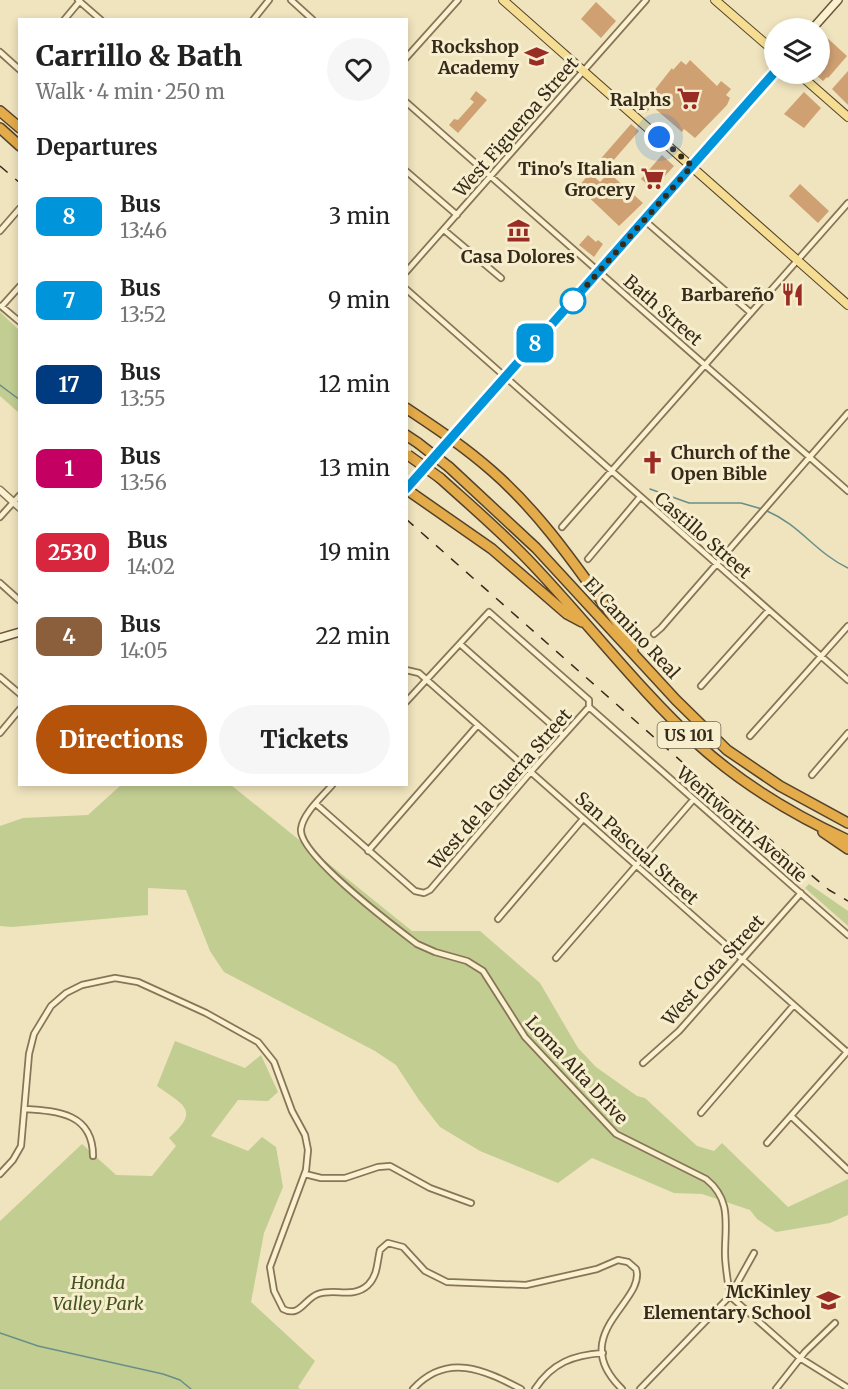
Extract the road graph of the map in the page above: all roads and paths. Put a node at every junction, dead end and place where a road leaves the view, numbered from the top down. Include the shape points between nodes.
1 (80, 0) edge
2 (269, 0) edge
3 (291, 0) edge
4 (458, 0) edge
5 (503, 0) edge
6 (646, 0) edge
7 (715, 0) edge
8 (838, 0) edge
9 (66, 18) edge
10 (98, 18) edge
11 (255, 18) edge
12 (311, 18) edge
13 (822, 18) edge
14 (764, 42) edge
15 (0, 52) edge
16 (408, 56) edge
17 (18, 68) edge
18 (583, 71) junction
19 (764, 84) edge
20 (810, 84) edge
21 (408, 104) edge
22 (0, 111) edge
23 (848, 117) edge
24 (18, 126) edge
25 (0, 128) edge
26 (18, 144) edge
27 (692, 166) junction
28 (408, 173) edge
29 (491, 176) junction
30 (848, 203) edge
31 (18, 210) edge
32 (457, 215) junction
33 (644, 220) junction
34 (444, 230) junction
35 (0, 231) edge
36 (797, 260) junction
37 (408, 270) edge
38 (599, 272) junction
39 (501, 278) dead end
40 (18, 288) edge
41 (408, 291) edge
42 (1, 305) edge
43 (848, 305) edge
44 (751, 313) junction
45 (18, 320) edge
46 (705, 365) junction
47 (505, 376) junction
48 (408, 409) edge
49 (848, 414) edge
50 (408, 436) edge
51 (450, 437) junction
52 (408, 455) edge
53 (810, 458) junction
54 (612, 470) junction
55 (408, 488) edge
56 (0, 490) edge
57 (408, 490) edge
58 (848, 491) edge
59 (18, 497) edge
60 (640, 497) junction
61 (13, 502) junction
62 (18, 506) edge
63 (0, 517) edge
64 (562, 527) dead end
65 (588, 559) dead end
66 (716, 563) junction
67 (0, 584) edge
68 (18, 599) edge
69 (768, 611) junction
70 (587, 624) junction
71 (848, 626) edge
72 (18, 633) edge
73 (654, 634) dead end
74 (0, 638) edge
75 (460, 644) junction
76 (820, 656) junction
77 (638, 659) junction
78 (408, 670) edge
79 (0, 678) edge
80 (426, 680) junction
81 (848, 680) edge
82 (701, 686) dead end
83 (18, 692) edge
84 (408, 700) edge
85 (590, 707) junction
86 (18, 711) edge
87 (477, 726) junction
88 (0, 733) edge
89 (848, 733) edge
90 (563, 735) junction
91 (750, 736) dead end
92 (531, 772) junction
93 (812, 775) dead end
94 (331, 786) edge
95 (693, 800) junction
96 (316, 804) junction
97 (583, 819) junction
98 (812, 823) junction
99 (848, 823) edge
100 (848, 840) edge
101 (848, 849) edge
102 (368, 851) junction
103 (636, 866) junction
104 (801, 893) junction
105 (498, 919) dead end
106 (848, 935) edge
107 (556, 958) dead end
108 (740, 959) junction
109 (794, 1006) junction
110 (848, 1052) edge
111 (643, 1063) dead end
112 (25, 1109) junction
113 (701, 1113) dead end
114 (791, 1116) junction
115 (767, 1143) dead end
116 (93, 1156) dead end
117 (848, 1170) edge
118 (0, 1174) edge
119 (305, 1174) junction
120 (471, 1203) dead end
121 (754, 1253) dead end
122 (730, 1296) junction
123 (835, 1323) dead end
124 (603, 1353) junction
125 (801, 1358) junction
126 (848, 1388) edge
127 (413, 1389) edge
128 (522, 1389) edge
129 (535, 1389) edge
130 (621, 1389) edge
131 (640, 1389) edge
132 (776, 1389) edge

1 - 9 street
1 - 10 street
2 - 11 street
3 - 12 street
4 - 16 street
5 - 18 main road
6 - 18 street, West Figueroa Street
7 - 14 main road
8 - 13 main road
15 - 17 street
18 - 27 main road
18 - 29 street, West Figueroa Street
19 - 27 main road
20 - 23 main road
21 - 29 street, Bath Street
22 - 24 highway
25 - 26 highway
27 - 33 main road
27 - 36 main road
28 - 32 street
29 - 32 street, West Figueroa Street
29 - 38 street, Bath Street
30 - 36 street
31 - 35 street
32 - 34 street, West Figueroa Street
33 - 38 main road
33 - 44 street
34 - 37 street, West Figueroa Street
34 - 39 street
36 - 43 main road
36 - 44 street
38 - 46 street, Bath Street
38 - 47 main road
40 - 42 street
41 - 47 street, Castillo Street
42 - 45 street
44 - 46 street
46 - 53 street, Bath Street
46 - 54 street
47 - 51 main road
47 - 54 street, Castillo Street
48 - 51 highway
49 - 53 street
50 - 77 highway, El Camino Real / US 101, bridge via 449,467 536,548
51 - 55 main road
51 - 77 highway via 497,476 540,520 626,635
52 - 70 highway, El Camino Real / US 101, bridge via 440,478 531,563
53 - 58 street, Bath Street
53 - 66 street
54 - 60 street, Castillo Street
54 - 64 street
56 - 61 street
57 - 70 highway via 492,549 567,614
59 - 61 street
60 - 65 street
60 - 66 street, Castillo Street
61 - 62 street
61 - 63 street
66 - 69 street, Castillo Street
66 - 73 street
67 - 68 street
69 - 76 street, Castillo Street
69 - 82 street
70 - 98 highway, El Camino Real / US 101 via 701,746 754,788
71 - 76 street
72 - 74 main road
75 - 80 street
75 - 85 street, Wentworth Avenue via 489,612 569,680 589,700
75 - 90 street
76 - 81 street, Castillo Street
76 - 91 street
77 - 99 highway, El Camino Real / US 101 via 727,750 780,786
78 - 80 street, San Pascual Street
79 - 83 street
80 - 84 street
80 - 87 street, San Pascual Street
85 - 90 street, West de la Guerra Street
85 - 95 street, Wentworth Avenue
86 - 88 street
87 - 92 street, San Pascual Street
87 - 102 street
89 - 93 street
90 - 92 street, West de la Guerra Street
92 - 97 street, San Pascual Street
92 - 102 street, West de la Guerra Street via 424,893
94 - 96 street
95 - 103 street
95 - 104 street, Wentworth Avenue
96 - 102 street
96 - 122 street, Loma Alta Drive via 301,829 317,860 410,939 435,952 470,962 483,971 525,1037 610,1129 714,1186 726,1209 724,1254
97 - 103 street, San Pascual Street
97 - 105 street
98 - 100 highway, El Camino Real / US 101
98 - 101 highway
103 - 107 street
103 - 108 street, San Pascual Street
104 - 106 street, Wentworth Avenue
104 - 108 street, West Cota Street
108 - 109 street, San Pascual Street
108 - 111 street, West Cota Street via 679,1031
109 - 110 street, San Pascual Street
109 - 113 street
110 - 114 street
112 - 116 street via 57,1112 81,1122 90,1136
112 - 118 street via 21,1146
112 - 119 street via 31,1046 51,1006 74,988 93,981 115,978 138,982 224,1023 266,1050 305,1135
114 - 115 street
114 - 117 street
119 - 120 street via 345,1178 390,1166 430,1188
119 - 124 street via 270,1267 274,1291 283,1309 297,1311 320,1293 354,1293 363,1289 375,1274 380,1250 388,1243 403,1246 425,1271 447,1282 526,1285 625,1261 636,1269 637,1282 608,1324
121 - 122 street
122 - 125 street
122 - 131 street
123 - 125 street
124 - 129 street via 566,1360 549,1371
124 - 130 street via 610,1375
125 - 126 street
125 - 132 street
127 - 128 street via 433,1372 468,1368 489,1372

